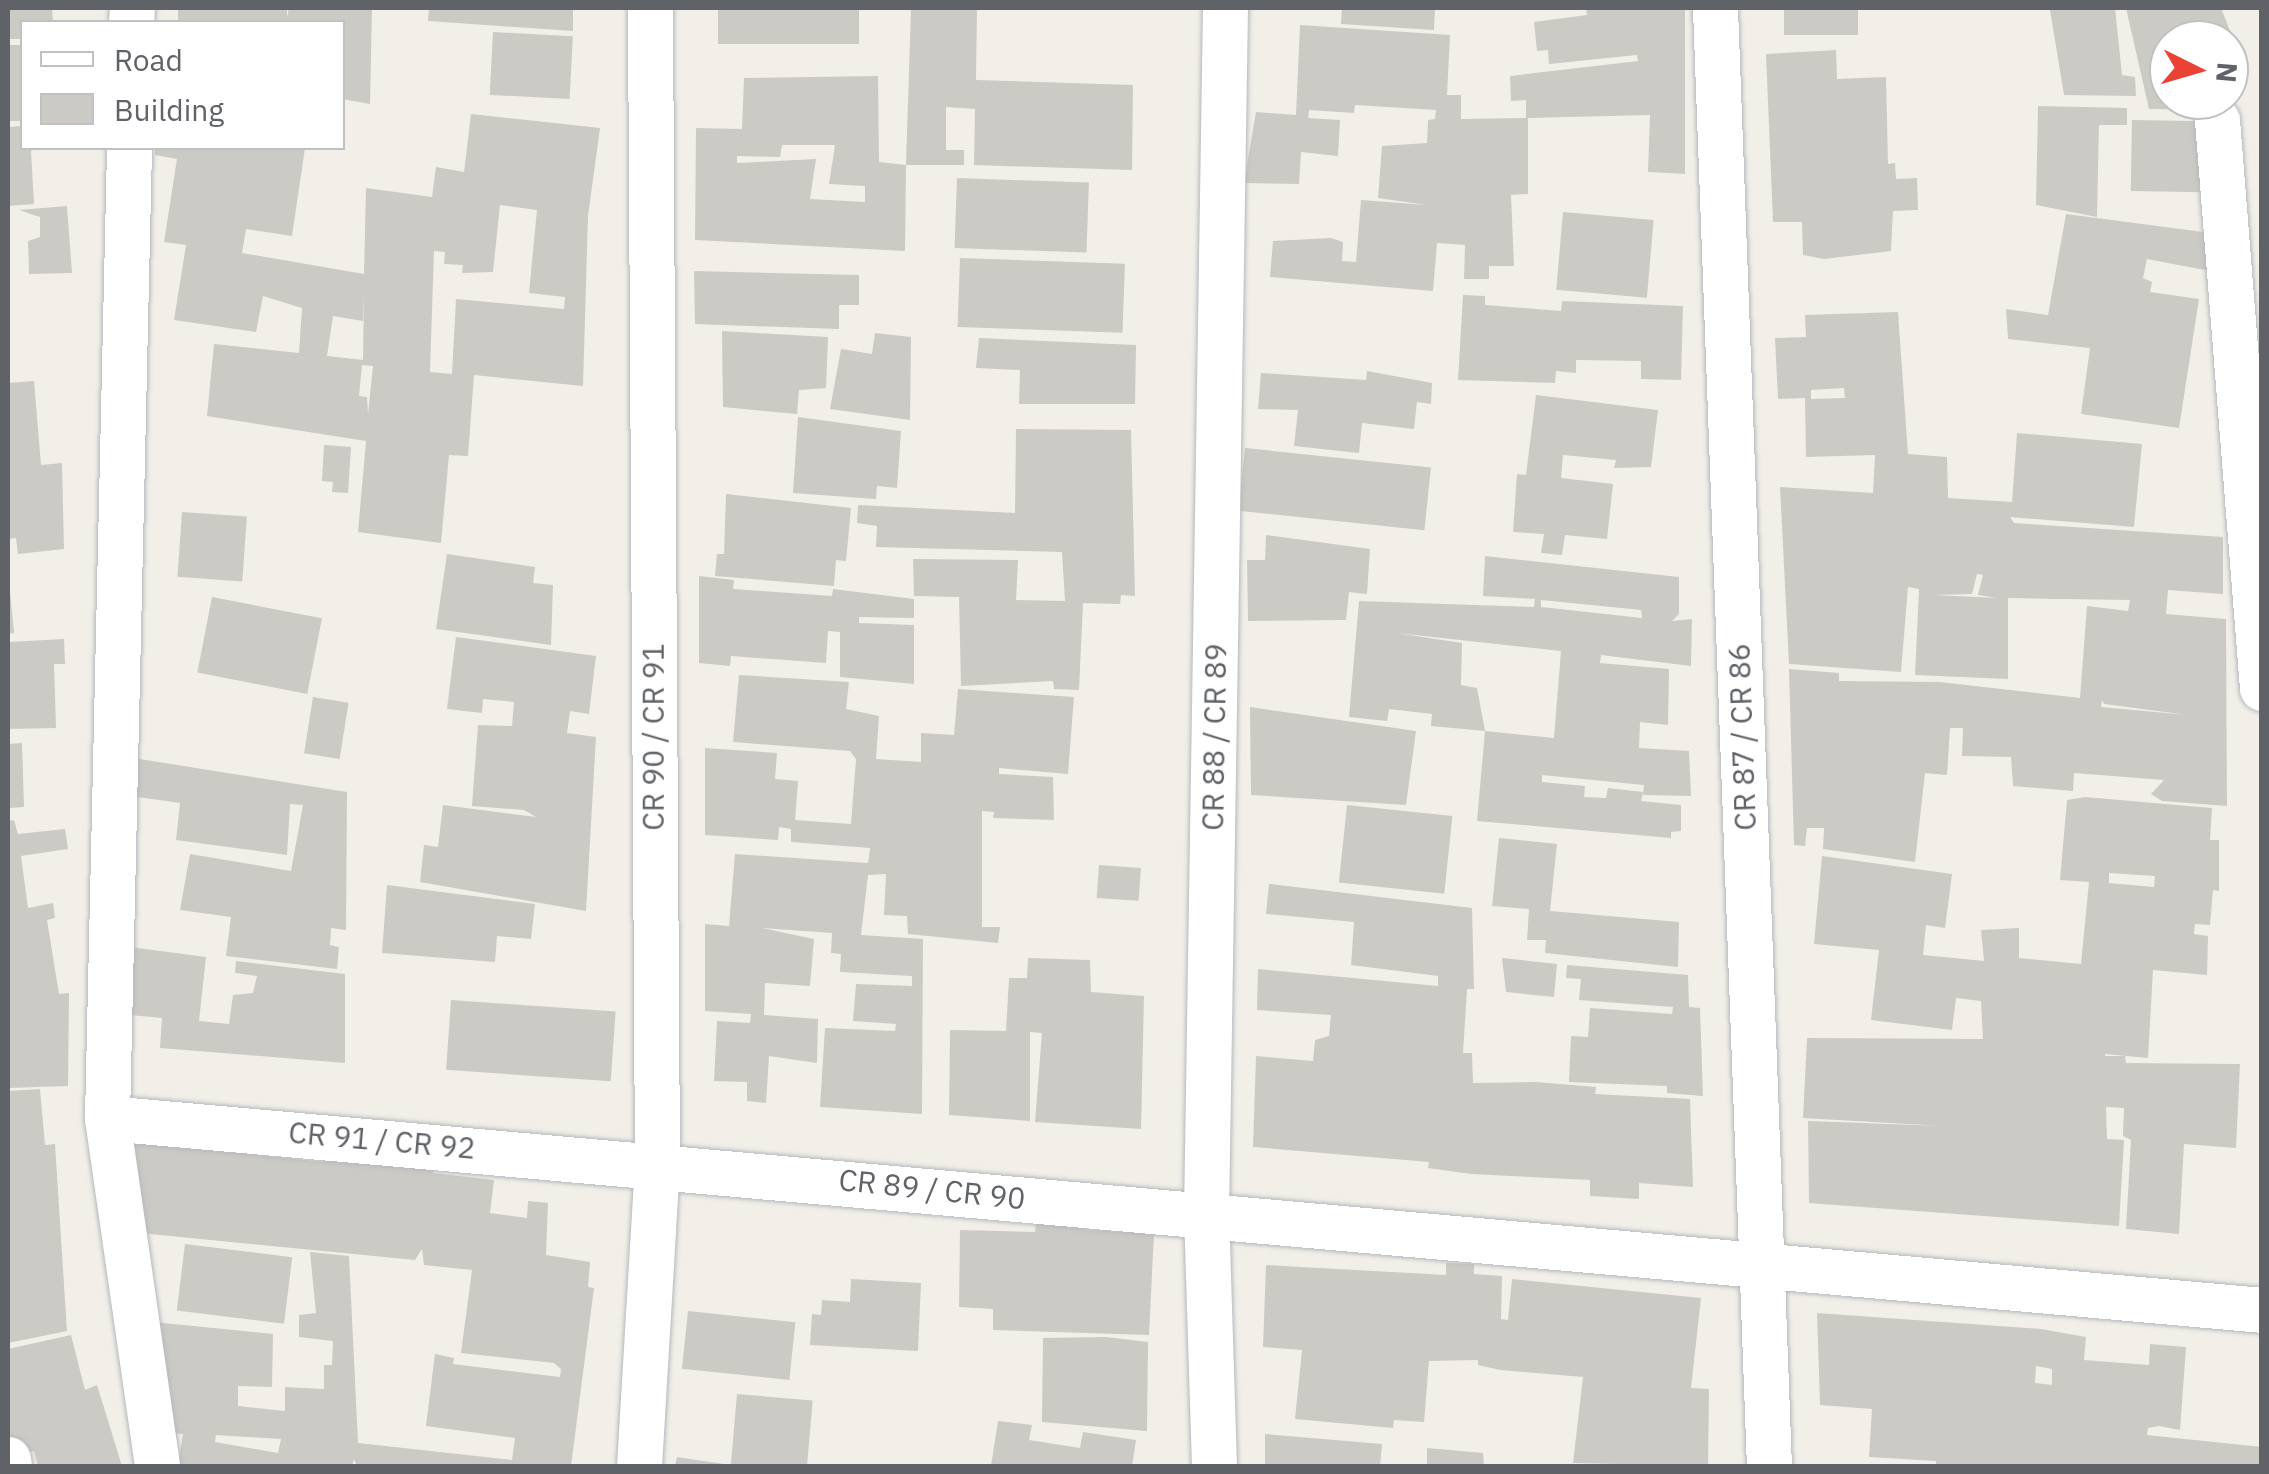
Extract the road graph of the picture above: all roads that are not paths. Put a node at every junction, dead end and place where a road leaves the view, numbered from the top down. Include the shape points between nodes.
1 (650, 8) edge
2 (1225, 8) edge
3 (1715, 8) edge
4 (2217, 120) dead end
5 (129, 150) edge
6 (2262, 688) edge
7 (107, 1118) junction
8 (657, 1163) junction
9 (1206, 1216) junction
10 (1761, 1263) junction
11 (2262, 1310) edge
12 (157, 1466) edge
13 (638, 1466) edge
14 (1214, 1466) edge
15 (1769, 1466) edge

1 - 8 street, CR 90 / CR 91
2 - 9 street, CR 88 / CR 89
3 - 10 street, CR 87 / CR 86
4 - 6 street
5 - 7 street
7 - 8 street, CR 91 / CR 92
7 - 12 street
8 - 9 street, CR 89 / CR 90
8 - 13 street, CR 90 / CR 91
9 - 10 street, CR 89 / CR 90
9 - 14 street, CR 88 / CR 89
10 - 11 street, CR 89 / CR 90
10 - 15 street, CR 87 / CR 86

